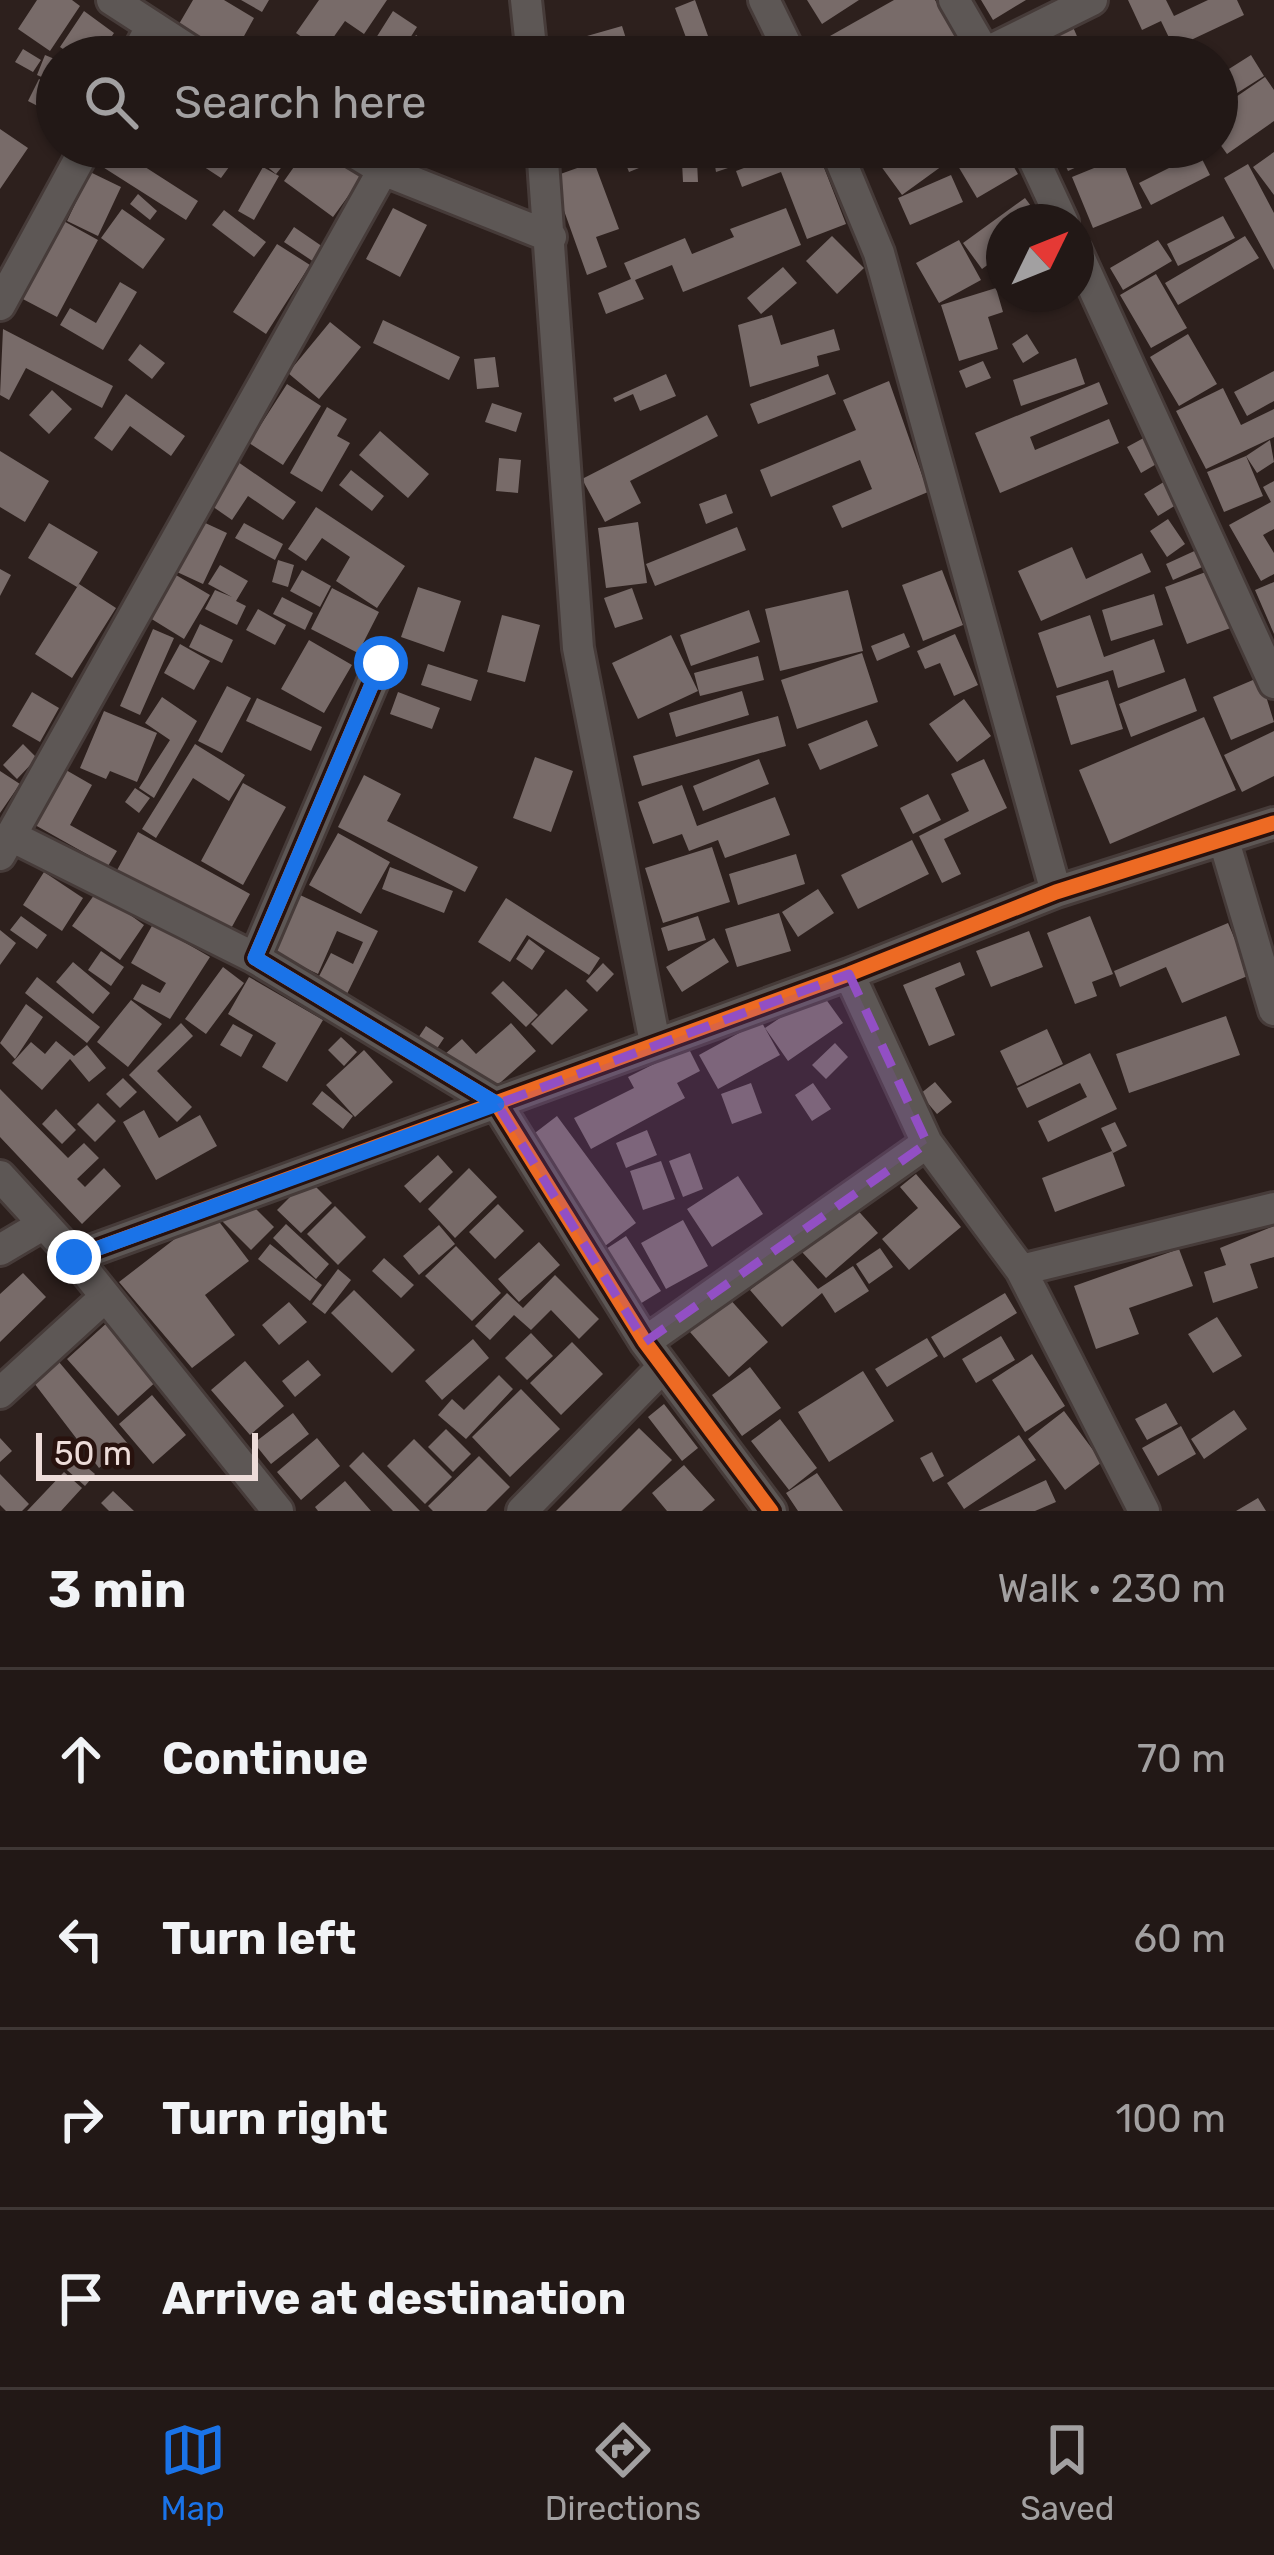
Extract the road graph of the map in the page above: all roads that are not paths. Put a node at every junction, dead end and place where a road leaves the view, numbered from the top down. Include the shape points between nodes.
1 (112, 0) edge
2 (526, 0) edge
3 (764, 0) edge
4 (954, 0) edge
5 (1091, 0) edge
6 (152, 27) junction
7 (147, 36) edge
8 (166, 36) edge
9 (530, 36) edge
10 (782, 36) edge
11 (973, 36) edge
12 (1022, 36) edge
13 (75, 168) edge
14 (380, 168) edge
15 (544, 168) edge
16 (844, 168) edge
17 (1038, 168) edge
18 (383, 170) junction
19 (1055, 204) edge
20 (551, 237) junction
21 (1094, 289) edge
22 (0, 305) edge
23 (381, 663) dead end
24 (1274, 683) edge
25 (1274, 823) edge
26 (1225, 841) junction
27 (5, 846) edge
28 (1056, 892) junction
29 (255, 958) junction
30 (849, 974) junction
31 (1274, 1010) edge
32 (656, 1042) junction
33 (497, 1104) junction
34 (926, 1142) junction
35 (0, 1176) edge
36 (1274, 1208) edge
37 (44, 1224) junction
38 (0, 1250) edge
39 (74, 1257) junction
40 (1021, 1270) junction
41 (104, 1298) junction
42 (654, 1355) junction
43 (0, 1393) edge
44 (278, 1511) edge
45 (522, 1511) edge
46 (771, 1511) edge
47 (1144, 1511) edge

1 - 6 street
2 - 9 street
3 - 10 street
4 - 11 street
5 - 12 street
6 - 7 street
6 - 8 street
13 - 22 street
14 - 18 street
15 - 20 street
16 - 28 street via 879,253
17 - 19 street
18 - 20 street
18 - 27 street
20 - 32 street via 578,648
21 - 24 street
23 - 29 street
25 - 26 street
26 - 28 street
26 - 31 street
27 - 29 street
28 - 30 street
29 - 33 street
30 - 32 street
30 - 34 street
32 - 33 street
33 - 39 street
33 - 42 street
34 - 40 street
34 - 42 street
35 - 37 street
36 - 40 street
37 - 38 street
37 - 39 street
39 - 41 street
40 - 47 street
41 - 43 street
41 - 44 street
42 - 45 street
42 - 46 street

